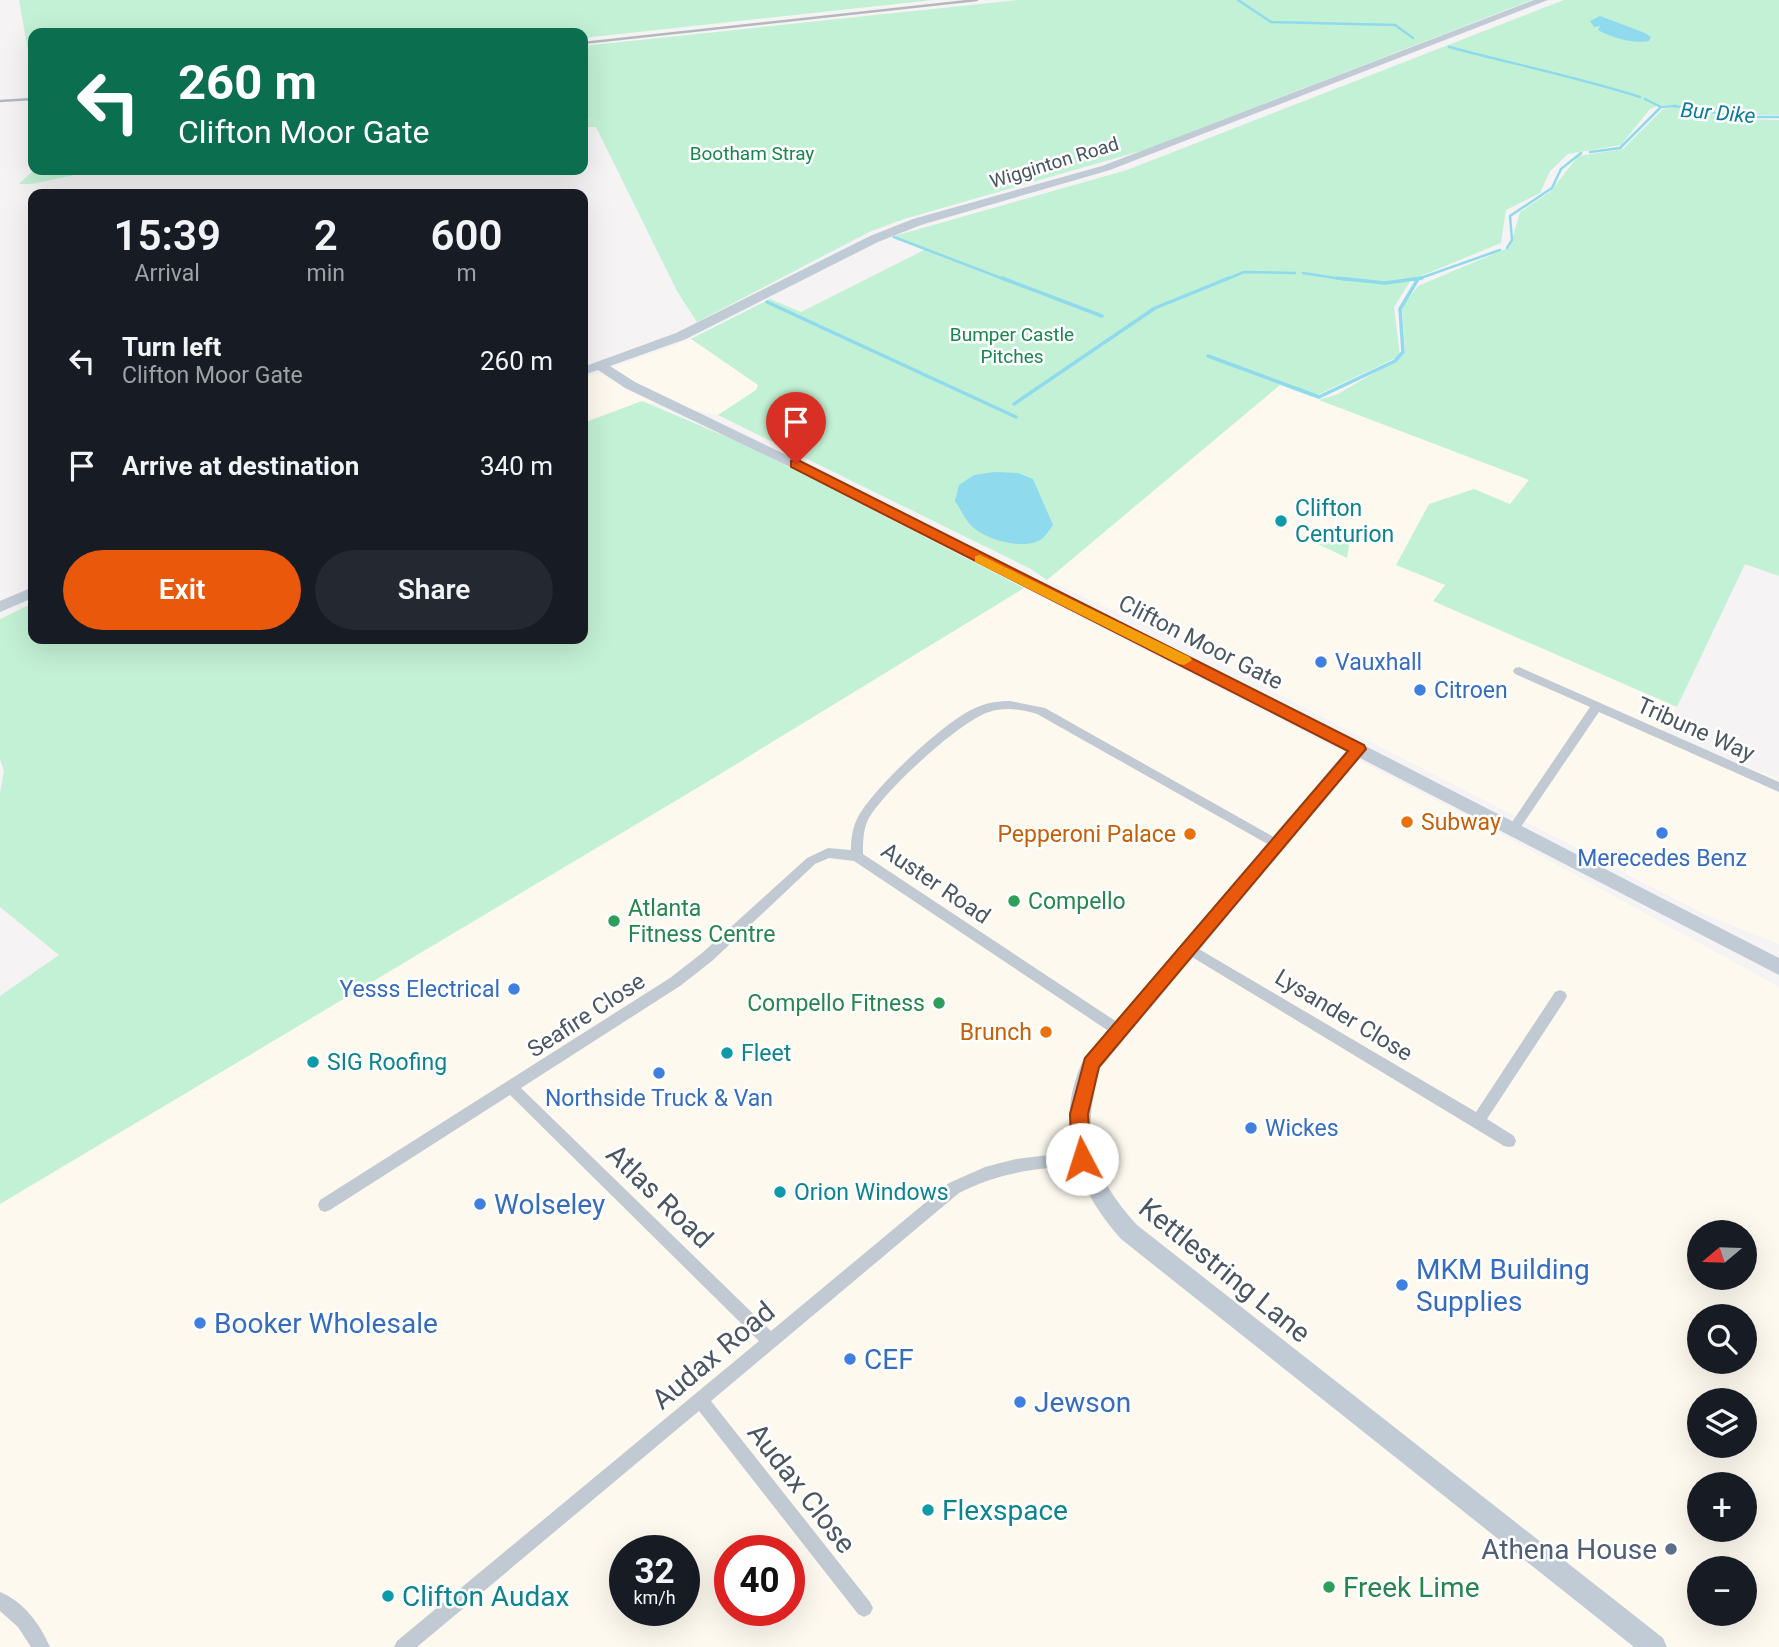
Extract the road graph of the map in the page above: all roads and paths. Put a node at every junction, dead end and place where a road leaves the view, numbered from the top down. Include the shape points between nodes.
1 (1543, 0) edge
2 (599, 365) junction
3 (588, 369) edge
4 (28, 594) edge
5 (0, 607) edge
6 (1519, 671) dead end
7 (1597, 706) junction
8 (1358, 749) junction
9 (1779, 787) edge
10 (1514, 828) junction
11 (1275, 844) junction
12 (857, 856) junction
13 (1187, 947) junction
14 (1779, 967) edge
15 (1560, 996) dead end
16 (1118, 1030) junction
17 (512, 1088) junction
18 (1478, 1121) junction
19 (1509, 1141) dead end
20 (1082, 1159) junction
21 (324, 1205) dead end
22 (771, 1342) junction
23 (700, 1400) junction
24 (0, 1601) edge
25 (864, 1608) dead end
26 (41, 1647) edge
27 (403, 1647) edge
28 (1654, 1647) edge

1 - 2 street, Wigginton Road via 1106,168 917,222 681,336
2 - 3 street, Wigginton Road
2 - 8 street, Clifton Moor Gate via 630,385 796,464
4 - 5 street
6 - 7 street, Tribune Way
7 - 9 street, Tribune Way
7 - 10 street
8 - 10 street, Clifton Moor Gate
8 - 11 street, Kettlestring Lane
10 - 14 street, Clifton Moor Gate
11 - 12 street, Auster Road via 1041,711 1000,705 963,718 882,794 863,817
11 - 13 street, Kettlestring Lane
12 - 16 street, Auster Road
12 - 17 street, Seafire Close via 828,853 811,861 692,969
13 - 16 street, Kettlestring Lane
13 - 18 street, Lysander Close
15 - 18 street
16 - 20 street, Kettlestring Lane via 1091,1064 1082,1093 1078,1133
17 - 21 street, Seafire Close
17 - 22 street, Atlas Road
18 - 19 street, Lysander Close
20 - 22 street, Audax Road via 1031,1160 989,1171 954,1188
20 - 28 street, Kettlestring Lane via 1110,1212 1129,1232
22 - 23 street, Audax Road
23 - 25 street, Audax Close
23 - 27 street, Audax Road
24 - 26 street via 14,1609

